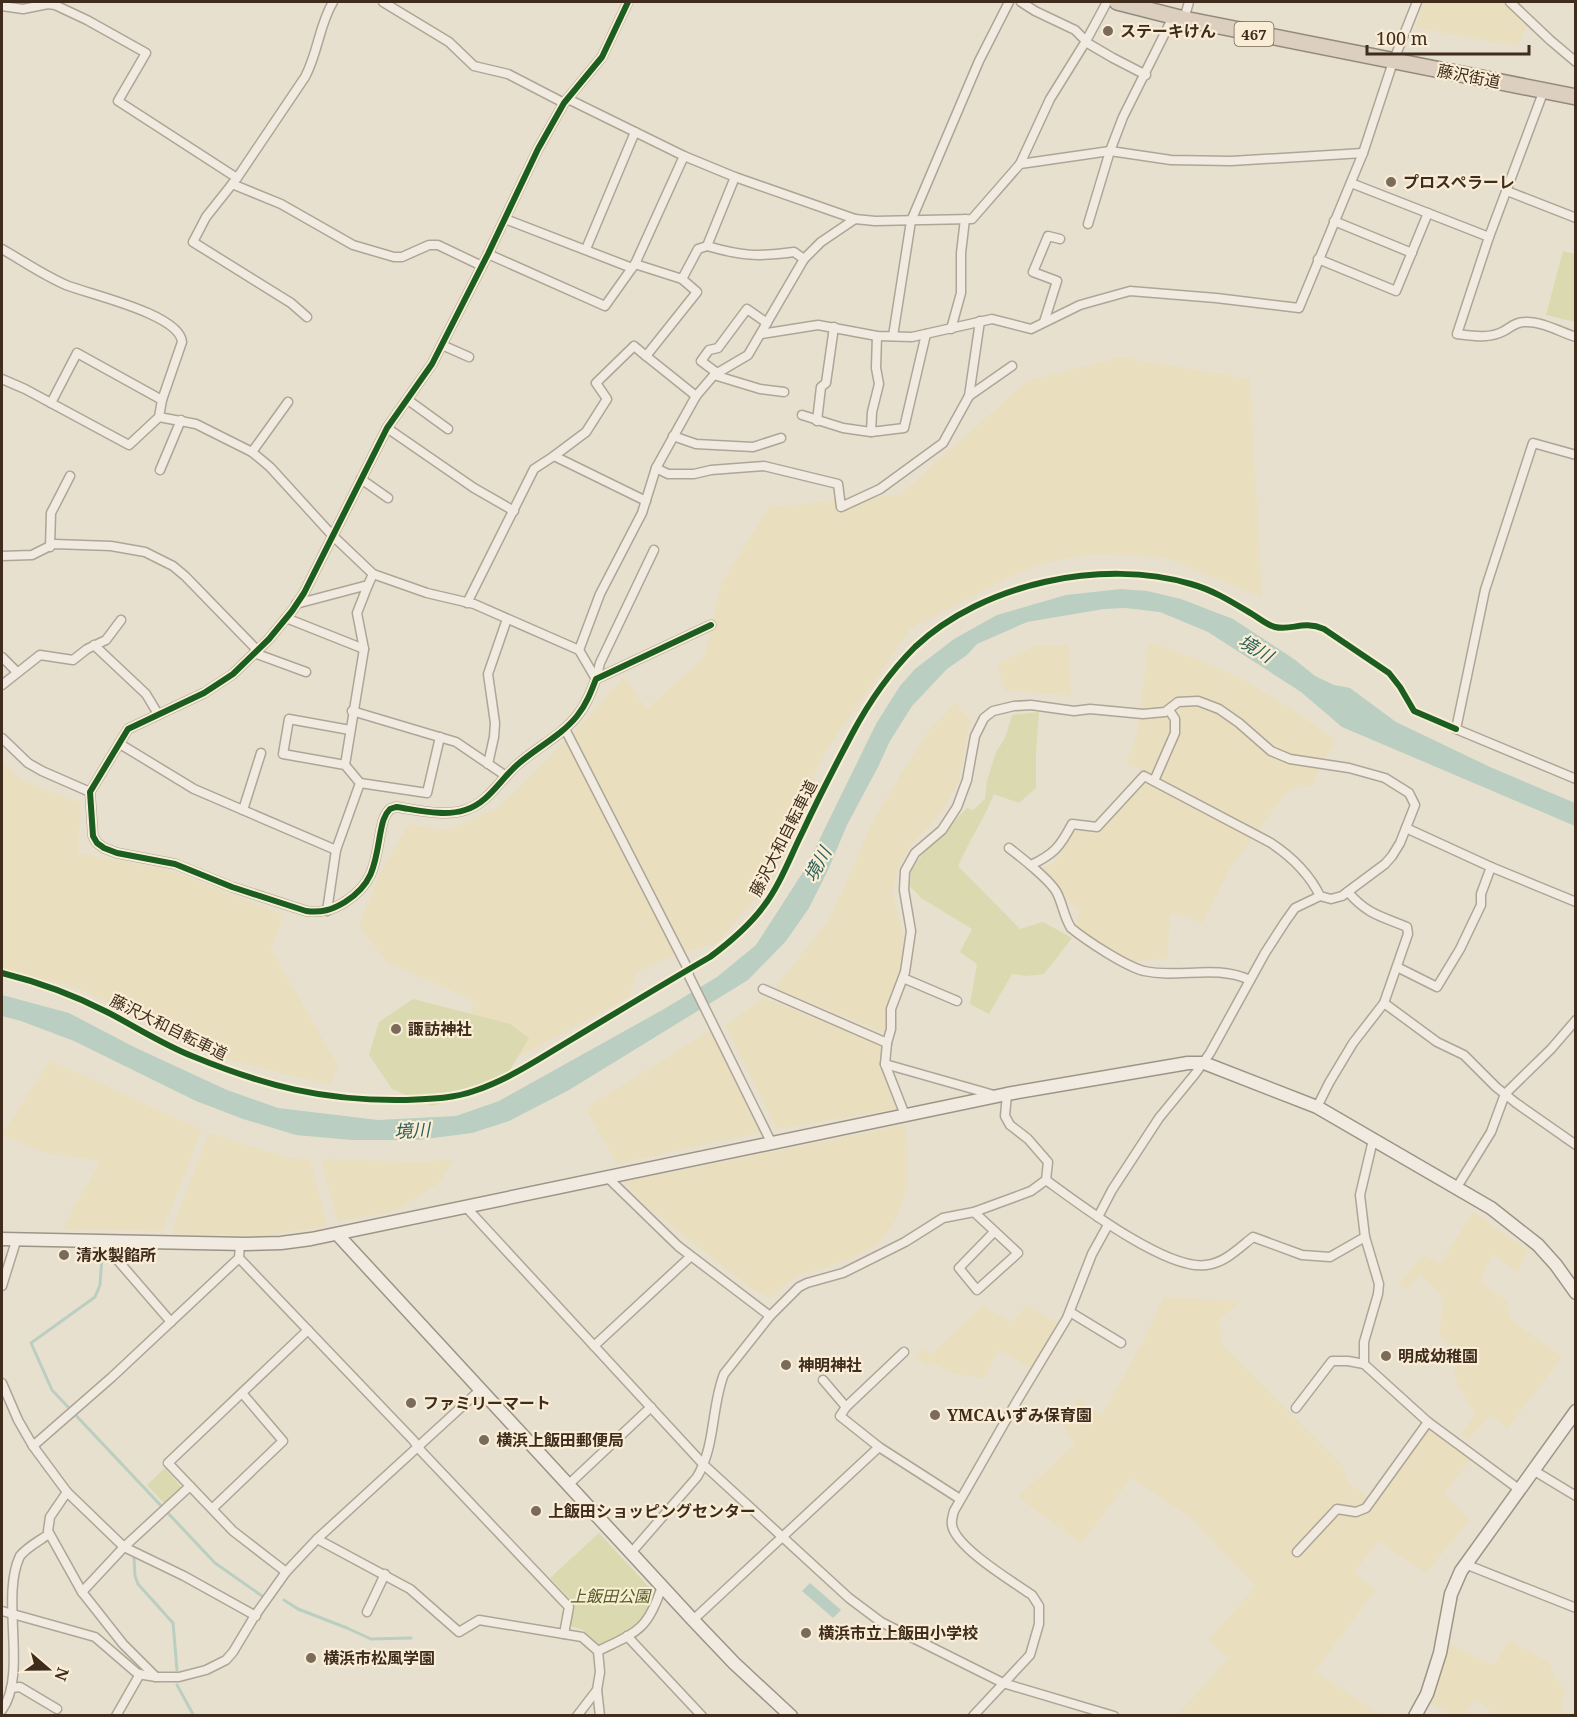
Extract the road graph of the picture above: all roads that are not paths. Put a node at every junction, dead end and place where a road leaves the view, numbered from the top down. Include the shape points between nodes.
1 (333, 2) edge
2 (383, 2) edge
3 (628, 2) edge
4 (1009, 2) edge
5 (1021, 2) edge
6 (1107, 2) edge
7 (1117, 2) edge
8 (1189, 2) edge
9 (1417, 2) edge
10 (1510, 2) edge
11 (2, 6) edge
12 (1178, 18) junction
13 (1086, 41) junction
14 (1393, 62) junction
15 (1575, 62) edge
16 (1146, 75) junction
17 (1544, 90) junction
18 (1575, 97) edge
19 (566, 101) junction
20 (635, 132) junction
21 (1110, 151) junction
22 (1363, 153) junction
23 (684, 156) junction
24 (1020, 164) junction
25 (735, 177) junction
26 (234, 181) junction
27 (1351, 183) junction
28 (1507, 191) junction
29 (1428, 213) junction
30 (1575, 218) edge
31 (505, 219) junction
32 (855, 219) junction
33 (965, 219) junction
34 (911, 220) junction
35 (1335, 221) junction
36 (1088, 224) dead end
37 (1489, 237) junction
38 (1060, 239) dead end
39 (707, 246) junction
40 (2, 249) edge
41 (586, 249) junction
42 (1412, 253) junction
43 (488, 254) junction
44 (804, 259) junction
45 (1318, 259) junction
46 (482, 266) junction
47 (634, 266) junction
48 (682, 279) junction
49 (307, 317) dead end
50 (980, 321) junction
51 (1044, 322) junction
52 (767, 323) junction
53 (834, 327) junction
54 (951, 329) junction
55 (761, 334) junction
56 (926, 334) junction
57 (877, 336) junction
58 (893, 336) junction
59 (1575, 337) edge
60 (442, 345) junction
61 (646, 356) junction
62 (469, 357) dead end
63 (1012, 366) dead end
64 (715, 374) junction
65 (2, 379) edge
66 (784, 392) dead end
67 (696, 396) junction
68 (969, 396) junction
69 (408, 399) junction
70 (162, 400) junction
71 (288, 402) dead end
72 (51, 403) junction
73 (802, 416) dead end
74 (159, 417) junction
75 (182, 420) junction
76 (817, 421) junction
77 (387, 428) junction
78 (448, 429) dead end
79 (871, 432) junction
80 (673, 436) junction
81 (782, 438) dead end
82 (252, 452) junction
83 (1575, 455) edge
84 (554, 456) junction
85 (656, 468) junction
86 (160, 470) dead end
87 (70, 476) dead end
88 (361, 479) junction
89 (388, 498) dead end
90 (646, 501) junction
91 (514, 511) junction
92 (332, 535) junction
93 (50, 547) junction
94 (654, 550) dead end
95 (2, 556) edge
96 (373, 574) junction
97 (368, 585) junction
98 (467, 603) junction
99 (296, 604) junction
100 (286, 618) junction
101 (507, 619) junction
102 (121, 620) dead end
103 (711, 625) dead end
104 (94, 645) junction
105 (364, 649) junction
106 (579, 650) junction
107 (256, 651) junction
108 (2, 657) edge
109 (17, 672) junction
110 (306, 672) dead end
111 (597, 679) junction
112 (2, 685) edge
113 (1169, 710) junction
114 (352, 711) junction
115 (158, 714) junction
116 (566, 729) junction
117 (350, 730) junction
118 (440, 737) junction
119 (2, 738) edge
120 (120, 744) junction
121 (261, 753) dead end
122 (488, 764) junction
123 (345, 765) junction
124 (506, 776) junction
125 (1575, 779) edge
126 (1154, 781) junction
127 (360, 783) junction
128 (90, 792) junction
129 (243, 810) junction
130 (1406, 828) junction
131 (1009, 848) dead end
132 (336, 849) junction
133 (1031, 865) junction
134 (1491, 867) junction
135 (1348, 892) junction
136 (1320, 896) junction
137 (1575, 902) edge
138 (327, 911) junction
139 (1397, 967) junction
140 (903, 978) junction
141 (1250, 980) junction
142 (763, 989) dead end
143 (957, 1001) dead end
144 (1384, 1003) junction
145 (1575, 1020) edge
146 (887, 1043) junction
147 (1203, 1063) junction
148 (885, 1064) junction
149 (1504, 1094) junction
150 (1003, 1095) junction
151 (1317, 1107) junction
152 (905, 1115) junction
153 (1373, 1140) junction
154 (771, 1142) junction
155 (1575, 1145) edge
156 (607, 1177) junction
157 (1046, 1180) junction
158 (1457, 1187) junction
159 (465, 1206) junction
160 (974, 1212) junction
161 (1098, 1217) junction
162 (1108, 1225) junction
163 (994, 1232) junction
164 (337, 1234) junction
165 (1365, 1237) junction
166 (17, 1238) junction
167 (2, 1239) edge
168 (101, 1241) junction
169 (240, 1244) junction
170 (690, 1257) junction
171 (239, 1258) junction
172 (2, 1286) edge
173 (1575, 1293) edge
174 (1070, 1312) junction
175 (770, 1316) junction
176 (171, 1322) junction
177 (308, 1330) junction
178 (1121, 1343) dead end
179 (594, 1346) junction
180 (904, 1352) dead end
181 (1364, 1364) junction
182 (823, 1380) dead end
183 (2, 1383) edge
184 (480, 1390) junction
185 (242, 1393) junction
186 (651, 1407) junction
187 (846, 1407) junction
188 (1296, 1408) dead end
189 (1575, 1411) edge
190 (1428, 1422) junction
191 (33, 1446) junction
192 (418, 1446) junction
193 (879, 1447) junction
194 (704, 1465) junction
195 (1533, 1470) junction
196 (567, 1485) junction
197 (190, 1486) junction
198 (1520, 1490) junction
199 (67, 1492) junction
200 (1575, 1496) edge
201 (960, 1499) junction
202 (213, 1508) junction
203 (49, 1534) junction
204 (783, 1537) junction
205 (317, 1539) junction
206 (124, 1547) junction
207 (1297, 1552) dead end
208 (631, 1553) junction
209 (1465, 1564) junction
210 (286, 1572) junction
211 (385, 1574) junction
212 (662, 1586) junction
213 (82, 1592) junction
214 (1575, 1608) edge
215 (5, 1612) edge
216 (367, 1612) dead end
217 (256, 1616) junction
218 (693, 1620) junction
219 (564, 1634) junction
220 (627, 1636) junction
221 (598, 1651) junction
222 (140, 1674) junction
223 (156, 1677) junction
224 (1003, 1683) junction
225 (12, 1688) junction
226 (597, 1690) junction
227 (57, 1709) dead end
228 (2, 1710) edge
229 (1112, 1715) edge
230 (116, 1716) edge
231 (577, 1716) edge
232 (600, 1716) edge
233 (702, 1716) edge
234 (791, 1716) edge
235 (973, 1716) edge
236 (1415, 1716) edge

1 - 26 street via 305,77
2 - 19 street via 449,42 468,63 508,74
3 - 19 street via 602,57
4 - 34 street via 979,61
5 - 13 street via 1075,30
6 - 13 street
7 - 12 highway, 藤沢街道 / 467
8 - 12 street
9 - 14 street
10 - 15 street
11 - 26 street via 23,9 54,5 146,53 118,100
12 - 14 highway, 藤沢街道 / 467
12 - 16 street
13 - 16 street
13 - 24 street via 1050,99
14 - 17 highway, 藤沢街道 / 467
14 - 22 street
16 - 21 street
17 - 18 highway, 藤沢街道 / 467
17 - 28 street
19 - 20 street
19 - 31 street
20 - 23 street
20 - 41 street
21 - 22 street via 1172,160
21 - 24 street
21 - 36 street
22 - 27 street
23 - 25 street
23 - 47 street
24 - 33 street via 972,219
25 - 32 street
25 - 39 street
26 - 46 street via 353,245 394,257 438,245
26 - 49 street via 206,217 193,242
27 - 29 street
27 - 35 street
28 - 30 street
28 - 37 street
29 - 37 street
29 - 42 street
31 - 41 street
31 - 43 street
32 - 34 street
32 - 44 street
33 - 34 street
33 - 54 street via 961,293
34 - 58 street
35 - 42 street
35 - 45 street
37 - 59 street via 1457,334 1479,337 1525,322
38 - 51 street via 1048,236 1034,272 1057,281
39 - 44 street via 738,255 794,252
39 - 48 street via 698,249
40 - 70 street via 68,286 124,302 179,332 182,342
41 - 47 street
42 - 45 street via 1396,291
43 - 46 street
43 - 47 street via 605,306
44 - 52 street
45 - 51 street via 1299,308 1130,291 1080,305
46 - 60 street
47 - 48 street
48 - 61 street via 698,292
50 - 51 street via 992,319 1031,329
50 - 54 street
50 - 68 street
52 - 55 street
52 - 64 street via 747,309 718,348 709,350 701,361
53 - 55 street via 818,325
53 - 57 street
53 - 76 street
54 - 56 street
55 - 64 street via 748,355
56 - 58 street
56 - 79 street via 904,428
57 - 58 street
57 - 79 street via 879,384
60 - 62 street
60 - 69 street
61 - 67 street
61 - 84 street via 634,346 596,382 607,399 586,432
63 - 68 street
64 - 66 street via 760,389
64 - 67 street
65 - 72 street
67 - 80 street
68 - 85 street via 943,443 880,489 841,507 838,484 764,466 694,474 668,474
69 - 77 street
69 - 78 street
70 - 72 street via 77,353
70 - 74 street
71 - 82 street
72 - 74 street via 129,445
73 - 76 street
74 - 75 street
75 - 82 street via 209,429
75 - 86 street
76 - 79 street
77 - 88 street
77 - 91 street
80 - 81 street via 696,444 753,447
80 - 85 street
82 - 92 street via 270,466
83 - 125 street via 1533,443 1485,590 1456,729
84 - 90 street
84 - 91 street via 534,469
85 - 90 street
87 - 93 street via 51,513
88 - 89 street
88 - 92 street
90 - 106 street via 600,594
91 - 98 street
92 - 96 street
92 - 99 street
93 - 95 street via 32,555
93 - 107 street via 111,546 145,552 173,566
94 - 111 street via 600,663
96 - 97 street
96 - 98 street
97 - 99 street
97 - 105 street via 357,613
98 - 101 street
99 - 100 street
100 - 105 street
100 - 107 street
101 - 106 street
101 - 122 street via 488,674 495,723
102 - 104 street via 106,640
103 - 111 street
104 - 109 street via 73,660 40,655
104 - 115 street via 146,694
105 - 114 street
106 - 111 street
107 - 110 street
107 - 115 street via 233,674 204,693
108 - 109 street
109 - 112 street
111 - 116 street
113 - 126 street via 1175,719 1175,733
113 - 130 street via 1178,702 1198,701 1219,709 1282,756 1393,781 1409,793 1415,805
113 - 140 street via 1143,714 1023,706 993,711 984,718 975,736 967,780 957,807 942,830 915,853 905,871 911,931
114 - 117 street
114 - 118 street
115 - 120 street via 128,729
116 - 124 street
116 - 154 street
117 - 123 street
117 - 123 street via 289,719 283,754
118 - 122 street via 456,742
118 - 127 street via 427,794
119 - 128 street via 28,763
120 - 128 street
120 - 129 street via 194,789
121 - 129 street
122 - 124 street
123 - 127 street
124 - 138 street via 484,801 463,811 390,809 383,821 367,884
126 - 133 street via 1144,776 1097,827 1072,824 1058,849
126 - 136 street via 1277,847 1308,874
127 - 132 street
128 - 138 street via 93,836 104,848 175,864 306,911
129 - 132 street
130 - 134 street
130 - 135 street via 1392,856
131 - 133 street
132 - 138 street
133 - 141 street via 1057,892 1071,928 1126,963 1144,971 1210,971 1238,974
134 - 137 street
134 - 139 street via 1481,905 1437,987
135 - 136 street via 1331,899
135 - 139 street via 1359,906 1407,927
136 - 141 street via 1295,908
139 - 144 street
140 - 143 street
140 - 146 street via 891,1009
141 - 147 street
142 - 146 street
144 - 149 street via 1437,1042 1464,1055
144 - 151 street via 1353,1043
145 - 149 street
146 - 148 street
147 - 150 street
147 - 151 street
147 - 161 street via 1159,1118
148 - 150 street
148 - 152 street
149 - 155 street
149 - 158 street via 1491,1132
150 - 152 street
150 - 157 street via 1010,1125 1048,1162
151 - 153 street
152 - 154 street
153 - 158 street
153 - 165 street via 1360,1195
154 - 156 street
156 - 159 street
156 - 170 street
157 - 160 street via 1031,1191
157 - 161 street
158 - 173 street via 1538,1245
159 - 164 street
159 - 179 street
160 - 163 street
160 - 175 street via 943,1218 843,1273 807,1283
161 - 162 street
162 - 165 street via 1180,1262 1196,1266 1223,1260 1253,1237 1302,1255 1329,1257
162 - 174 street via 1092,1254
163 - 163 street via 1018,1253 977,1290 958,1268
164 - 169 street via 281,1243
164 - 184 street
165 - 181 street via 1379,1284 1364,1342
166 - 167 street
166 - 168 street
166 - 172 street
168 - 169 street
168 - 176 street
169 - 171 street
170 - 175 street
170 - 179 street
171 - 176 street
171 - 177 street
174 - 178 street
174 - 201 street
175 - 194 street via 724,1374
176 - 191 street
177 - 185 street
177 - 192 street
179 - 186 street
180 - 187 street
181 - 188 street via 1332,1360
181 - 190 street
182 - 187 street
183 - 191 street
184 - 192 street
184 - 196 street
185 - 197 street via 168,1463
185 - 202 street via 283,1441
186 - 194 street
186 - 196 street
187 - 193 street via 840,1416
189 - 195 street
190 - 198 street
190 - 207 street via 1366,1508 1356,1512 1336,1509
191 - 199 street
192 - 205 street
192 - 219 street via 569,1607
193 - 201 street
193 - 204 street
194 - 204 street
194 - 208 street
195 - 198 street
195 - 200 street
196 - 208 street
197 - 202 street
197 - 206 street
198 - 209 street
199 - 203 street via 50,1517
199 - 206 street
201 - 224 street via 951,1523 956,1536 966,1548 1032,1596 1039,1606 1039,1624 1030,1655
202 - 210 street via 233,1531
203 - 213 street
203 - 215 street via 16,1562
204 - 218 street
204 - 224 street via 881,1622
205 - 210 street
205 - 211 street
206 - 213 street
206 - 217 street
208 - 212 street
209 - 214 street
209 - 236 street via 1451,1594 1440,1653 1427,1694
210 - 217 street
211 - 216 street
211 - 219 street via 416,1594 459,1632 479,1620
212 - 218 street
212 - 220 street via 651,1617
213 - 223 street via 123,1644
215 - 222 street via 95,1637
215 - 225 street
217 - 223 street via 233,1652 217,1665 189,1676
218 - 234 street
219 - 221 street via 582,1637
220 - 221 street
220 - 233 street
221 - 226 street
222 - 223 street
222 - 230 street
224 - 229 street
224 - 235 street
225 - 227 street via 20,1688
225 - 228 street
226 - 231 street
226 - 232 street

